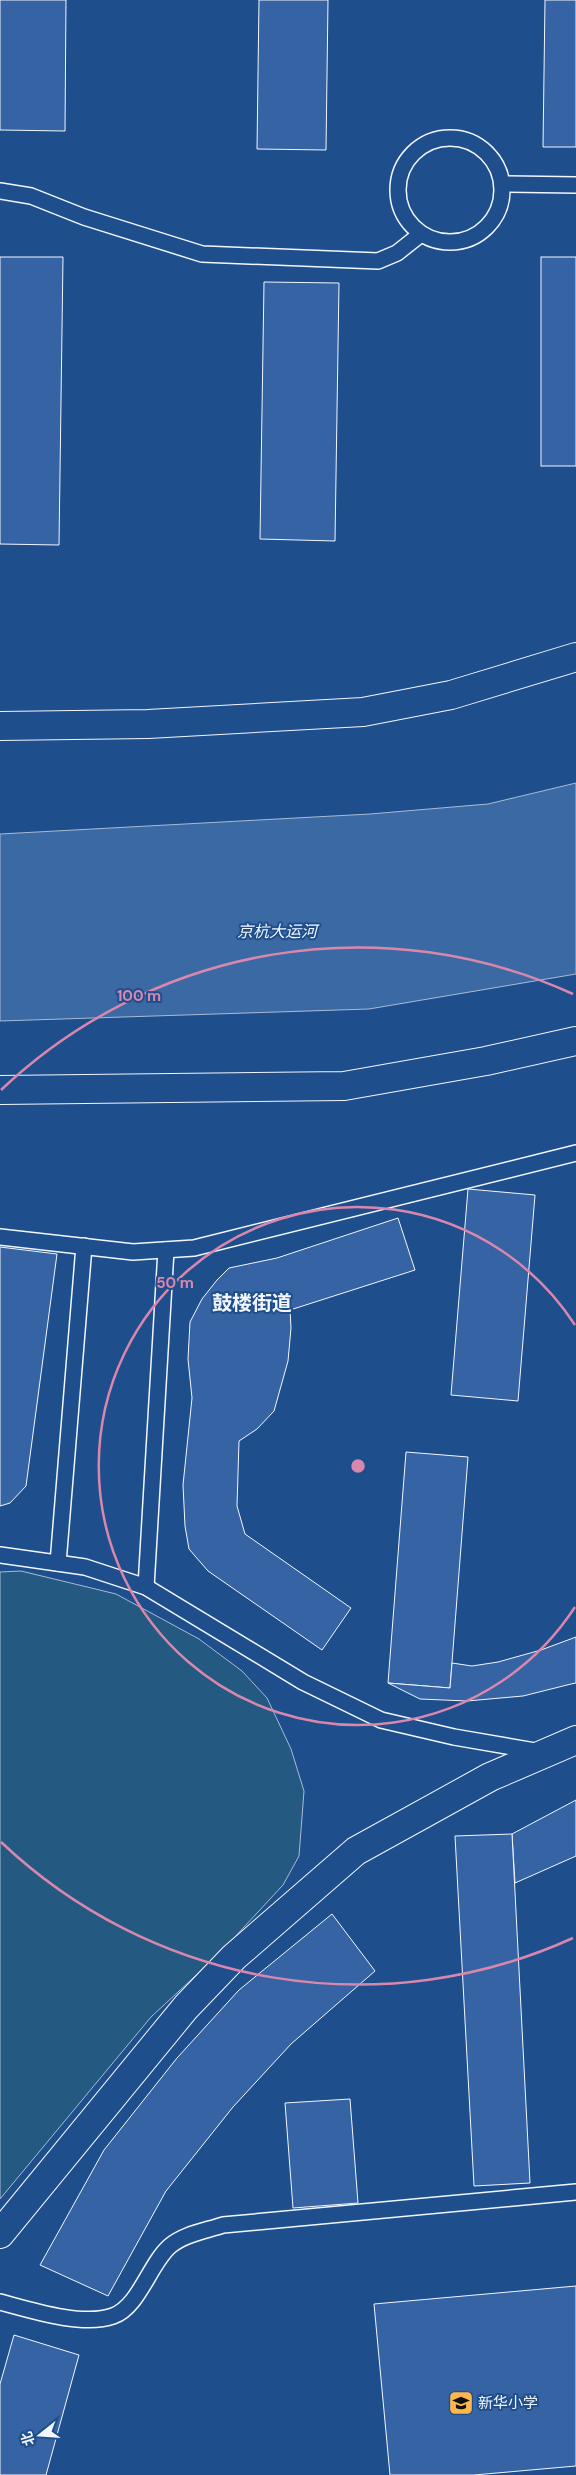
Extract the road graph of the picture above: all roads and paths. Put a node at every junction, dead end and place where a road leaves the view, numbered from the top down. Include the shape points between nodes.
1 (502, 184) junction
2 (576, 185) edge
3 (0, 192) edge
4 (421, 234) junction
5 (576, 657) edge
6 (0, 726) edge
7 (576, 1041) edge
8 (0, 1090) edge
9 (576, 1153) edge
10 (0, 1237) edge
11 (84, 1246) junction
12 (166, 1250) junction
13 (0, 1555) edge
14 (58, 1563) junction
15 (146, 1587) junction
16 (576, 1740) edge
17 (546, 1753) junction
18 (576, 2192) edge
19 (0, 2234) edge
20 (0, 2302) edge

1 - 2 lane
1 - 4 lane via 501,201 495,217 470,239 453,243 436,241
1 - 4 lane via 497,168 475,144 442,138 427,143 404,164 399,179 401,210
3 - 4 lane via 31,196 84,217 202,254 378,261 397,253
5 - 6 street via 451,695 363,712 148,724
7 - 8 street via 344,1086
9 - 12 lane via 202,1246
10 - 11 lane
11 - 12 lane via 133,1252
11 - 14 lane
12 - 15 lane
13 - 14 lane
14 - 15 lane via 85,1567
15 - 17 lane via 303,1682 381,1720
16 - 17 street
17 - 19 street via 490,1777 356,1851 234,1957 186,2007
18 - 20 lane via 223,2225 185,2236 169,2246 135,2298 114,2316 95,2320

